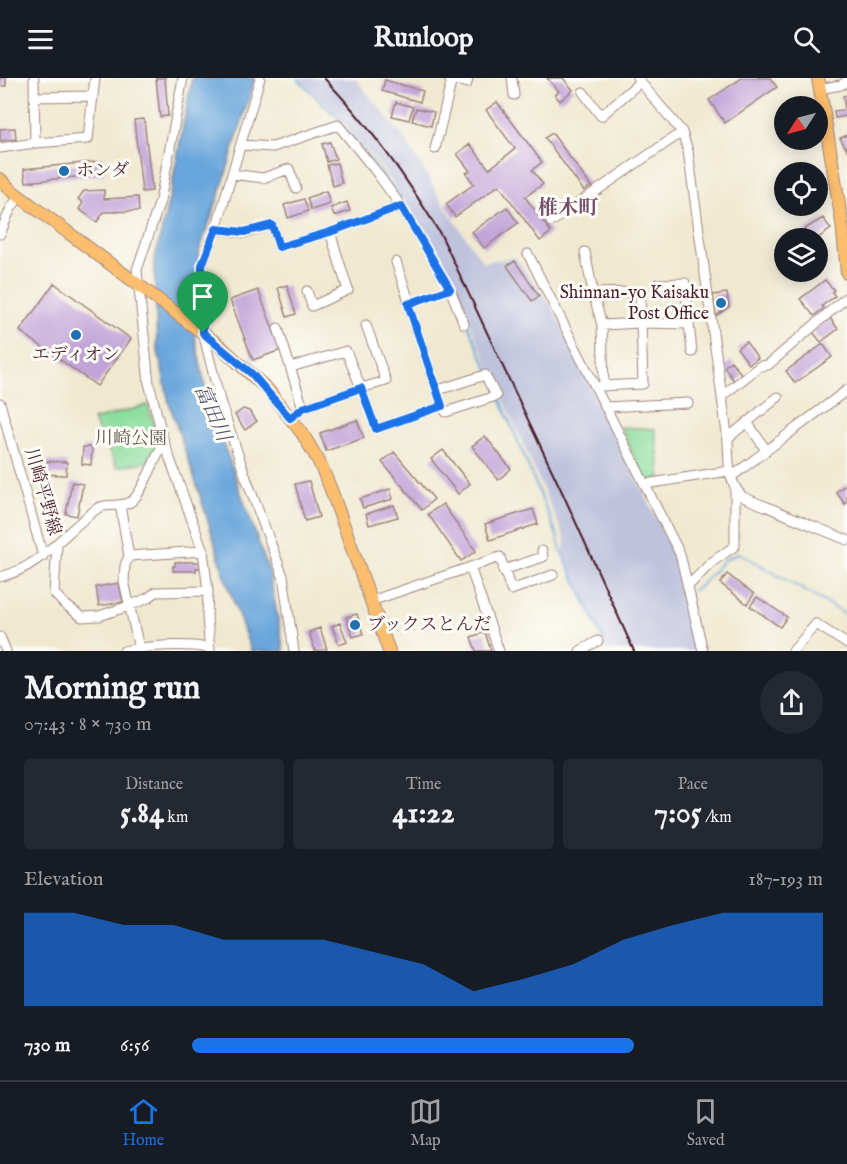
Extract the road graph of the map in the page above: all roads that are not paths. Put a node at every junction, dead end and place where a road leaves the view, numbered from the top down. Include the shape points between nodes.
1 (34, 78) edge
2 (95, 78) edge
3 (183, 78) edge
4 (260, 78) edge
5 (468, 78) edge
6 (512, 78) edge
7 (450, 79) edge
8 (639, 80) edge
9 (847, 81) edge
10 (819, 84) edge
11 (583, 92) dead end
12 (514, 95) dead end
13 (93, 96) junction
14 (34, 97) junction
15 (682, 132) junction
16 (35, 143) junction
17 (241, 145) junction
18 (0, 148) edge
19 (435, 149) dead end
20 (232, 174) junction
21 (0, 179) edge
22 (296, 188) dead end
23 (19, 196) junction
24 (401, 206) junction
25 (844, 220) edge
26 (551, 222) dead end
27 (1, 229) edge
28 (216, 229) junction
29 (330, 232) junction
30 (585, 252) dead end
31 (528, 254) dead end
32 (396, 262) dead end
33 (847, 273) edge
34 (657, 284) dead end
35 (142, 288) junction
36 (450, 289) junction
37 (307, 291) dead end
38 (593, 293) junction
39 (707, 297) junction
40 (847, 297) edge
41 (687, 299) junction
42 (408, 304) junction
43 (641, 323) junction
44 (464, 324) dead end
45 (689, 324) junction
46 (366, 325) dead end
47 (602, 325) junction
48 (278, 328) dead end
49 (200, 331) junction
50 (692, 352) dead end
51 (291, 368) junction
52 (599, 386) junction
53 (361, 388) junction
54 (438, 390) junction
55 (847, 390) edge
56 (722, 396) junction
57 (778, 397) dead end
58 (0, 403) edge
59 (688, 403) dead end
60 (442, 406) junction
61 (605, 407) junction
62 (303, 408) junction
63 (290, 418) junction
64 (747, 422) junction
65 (728, 438) junction
66 (164, 442) junction
67 (766, 450) junction
68 (730, 474) junction
69 (645, 484) junction
70 (735, 489) junction
71 (120, 505) junction
72 (847, 540) edge
73 (57, 545) junction
74 (203, 551) junction
75 (542, 551) dead end
76 (43, 556) junction
77 (129, 556) junction
78 (470, 567) junction
79 (503, 570) junction
80 (552, 575) dead end
81 (0, 577) edge
82 (688, 586) junction
83 (208, 591) junction
84 (371, 601) junction
85 (129, 606) junction
86 (0, 637) edge
87 (598, 641) dead end
88 (847, 644) edge
89 (139, 648) junction
90 (210, 650) edge
91 (6, 651) edge
92 (124, 651) edge
93 (294, 651) edge
94 (388, 651) edge
95 (499, 651) edge
96 (580, 651) edge
97 (703, 651) edge
98 (793, 651) edge

1 - 14 street
2 - 13 street
3 - 35 street via 160,201 137,270
4 - 17 street
5 - 7 street via 466,83
6 - 12 street
7 - 19 street
8 - 11 street via 601,116
8 - 15 street
9 - 10 street via 841,85
10 - 25 main road
13 - 14 street
13 - 16 street via 88,139
14 - 16 street
15 - 26 street
15 - 39 street via 688,151
16 - 18 street
17 - 20 street
17 - 24 street via 273,147 338,125
20 - 22 street via 263,178 289,169
20 - 28 street
21 - 23 main road
23 - 27 street
23 - 35 main road
24 - 29 street
24 - 36 street
25 - 33 main road
28 - 29 street via 244,232 272,225 279,247
28 - 49 street via 202,265
29 - 37 street via 348,290 312,306
30 - 38 street
31 - 52 street
32 - 42 street
34 - 41 street via 685,283
35 - 49 main road
35 - 66 street via 150,383
36 - 42 street
36 - 44 street
38 - 43 street via 640,292
38 - 47 street
39 - 41 street
39 - 56 street
40 - 56 street via 768,365 760,366
41 - 45 street
42 - 54 street
43 - 45 street
43 - 47 street
43 - 52 street via 643,384
45 - 50 street
46 - 53 street via 386,381
47 - 52 street
48 - 51 street
49 - 63 main road via 252,374
49 - 93 street via 220,404 283,576
51 - 53 street via 345,351
51 - 62 street
52 - 61 street
53 - 60 street via 376,429
53 - 62 street
54 - 60 street
54 - 60 street via 485,375 496,396 446,412
55 - 67 street
56 - 65 street
57 - 64 street
58 - 76 street, 川崎平野線
59 - 61 street
61 - 69 street
62 - 63 street
63 - 84 main road via 322,469
64 - 65 street
64 - 67 street
65 - 68 street
66 - 71 street via 132,502
66 - 74 street
67 - 68 street
68 - 69 street
68 - 70 street
69 - 82 street via 680,554
70 - 72 street via 743,497
70 - 82 street via 735,546
71 - 73 street via 101,506
71 - 77 street
73 - 76 street
73 - 85 street via 54,593 63,603 82,617
74 - 77 street
74 - 83 street
75 - 79 street via 543,556
76 - 81 street
77 - 85 street via 124,581
78 - 79 street via 500,557
78 - 84 street
78 - 95 street
79 - 80 street via 511,590
82 - 97 street
83 - 85 street via 156,592
83 - 90 street
84 - 94 main road
85 - 89 street
86 - 91 street
87 - 96 street
88 - 98 street via 816,624
89 - 90 street via 192,645
89 - 92 street

